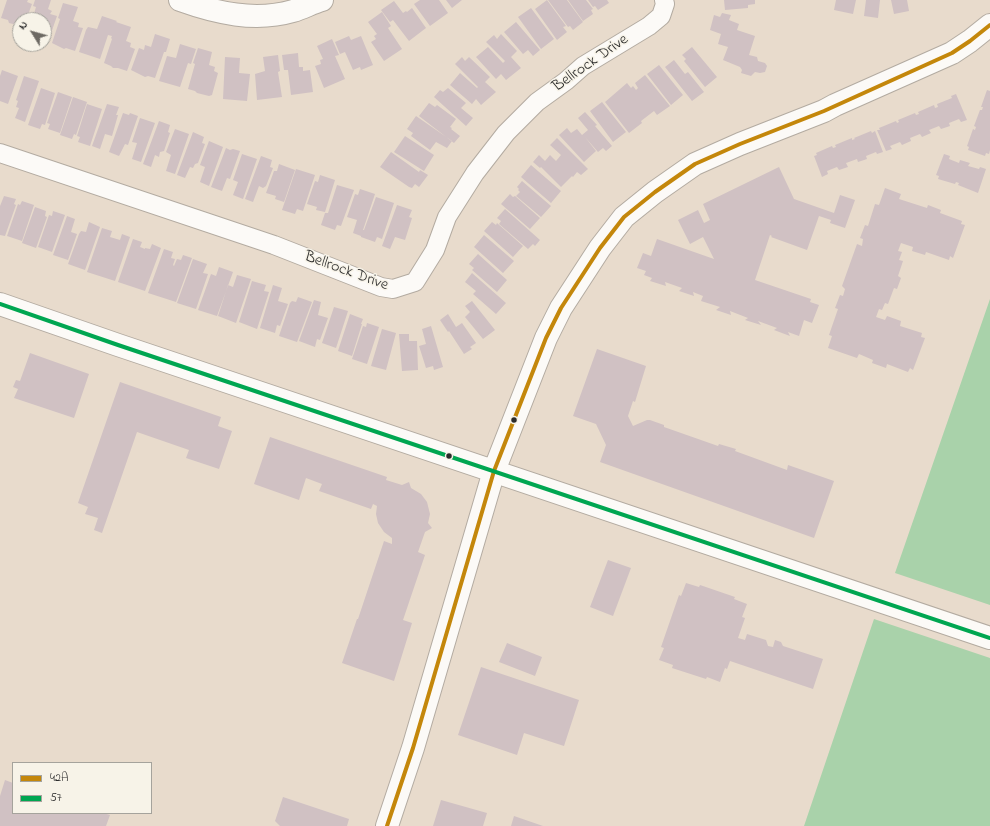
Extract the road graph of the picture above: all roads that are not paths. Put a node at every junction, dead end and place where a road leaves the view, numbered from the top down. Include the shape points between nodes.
1 (180, 0) edge
2 (322, 0) edge
3 (664, 0) edge
4 (990, 25) edge
5 (0, 153) edge
6 (0, 304) edge
7 (494, 471) junction
8 (990, 638) edge
9 (387, 826) edge

1 - 2 main road via 200,7 246,16 292,11
3 - 5 street, Bellrock Drive via 661,16 583,66 537,102 506,134 475,173 447,218 435,250 415,282 393,289 381,287 274,245
4 - 7 main road via 952,53 824,111 695,164 624,217 600,248 561,308 546,338
6 - 7 main road
7 - 8 main road
7 - 9 main road via 413,748

